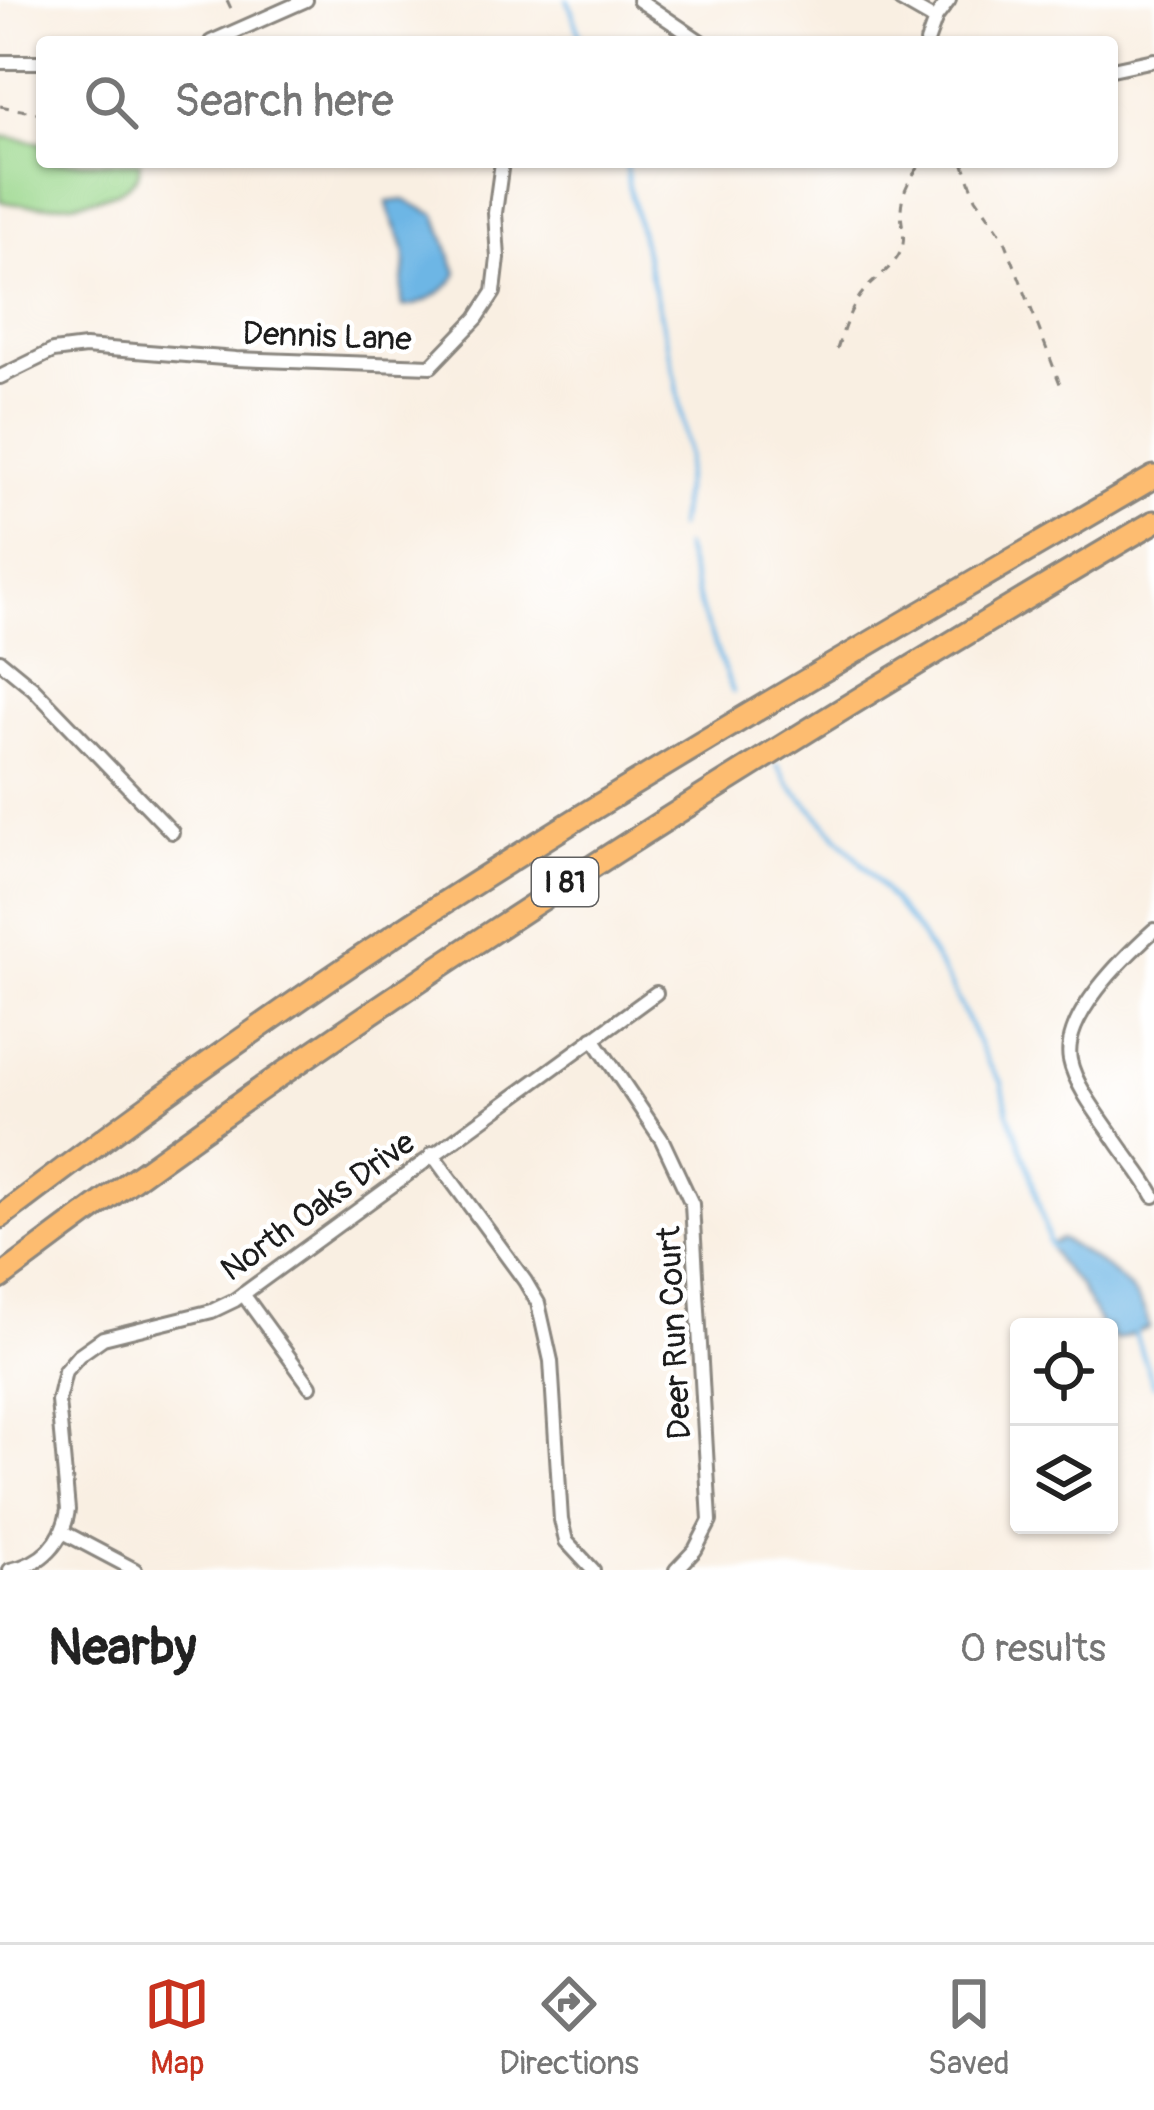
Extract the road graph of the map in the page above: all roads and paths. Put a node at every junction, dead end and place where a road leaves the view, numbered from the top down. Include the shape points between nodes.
1 (227, 0) edge
2 (306, 0) edge
3 (639, 0) edge
4 (899, 0) edge
5 (949, 0) edge
6 (935, 20) junction
7 (245, 28) junction
8 (226, 36) edge
9 (692, 36) edge
10 (929, 36) edge
11 (1154, 60) edge
12 (0, 62) edge
13 (36, 62) edge
14 (1118, 68) edge
15 (0, 106) edge
16 (36, 113) edge
17 (501, 168) edge
18 (917, 168) edge
19 (965, 168) edge
20 (837, 349) dead end
21 (0, 377) edge
22 (1062, 389) dead end
23 (1154, 477) edge
24 (1154, 522) edge
25 (0, 661) edge
26 (172, 832) dead end
27 (1154, 930) edge
28 (656, 993) dead end
29 (593, 1038) junction
30 (432, 1154) junction
31 (1154, 1196) edge
32 (0, 1217) edge
33 (0, 1278) edge
34 (243, 1294) junction
35 (310, 1386) dead end
36 (63, 1532) junction
37 (10, 1570) edge
38 (134, 1570) edge
39 (593, 1570) edge
40 (676, 1570) edge

1 - 7 path
2 - 7 street
3 - 9 street
4 - 6 street
5 - 6 street
6 - 10 street
7 - 8 street
11 - 14 street
12 - 13 street
15 - 16 path
17 - 21 street, Dennis Lane via 494,292 431,366 85,347 53,351
18 - 20 path via 902,202 898,256 860,296
19 - 22 path via 1004,238
23 - 32 highway, I 81 via 416,921
24 - 33 highway, I 81 via 508,919
25 - 26 street
27 - 31 street via 1086,1007 1069,1054 1099,1116
28 - 29 street, North Oaks Drive
29 - 30 street, North Oaks Drive
29 - 40 street, Deer Run Court via 662,1140 692,1204 710,1521
30 - 34 street, North Oaks Drive
30 - 39 street via 538,1304 561,1520 566,1541
34 - 35 street
34 - 36 street, North Oaks Drive via 212,1311 104,1338 64,1371
36 - 37 street via 37,1560
36 - 38 street

